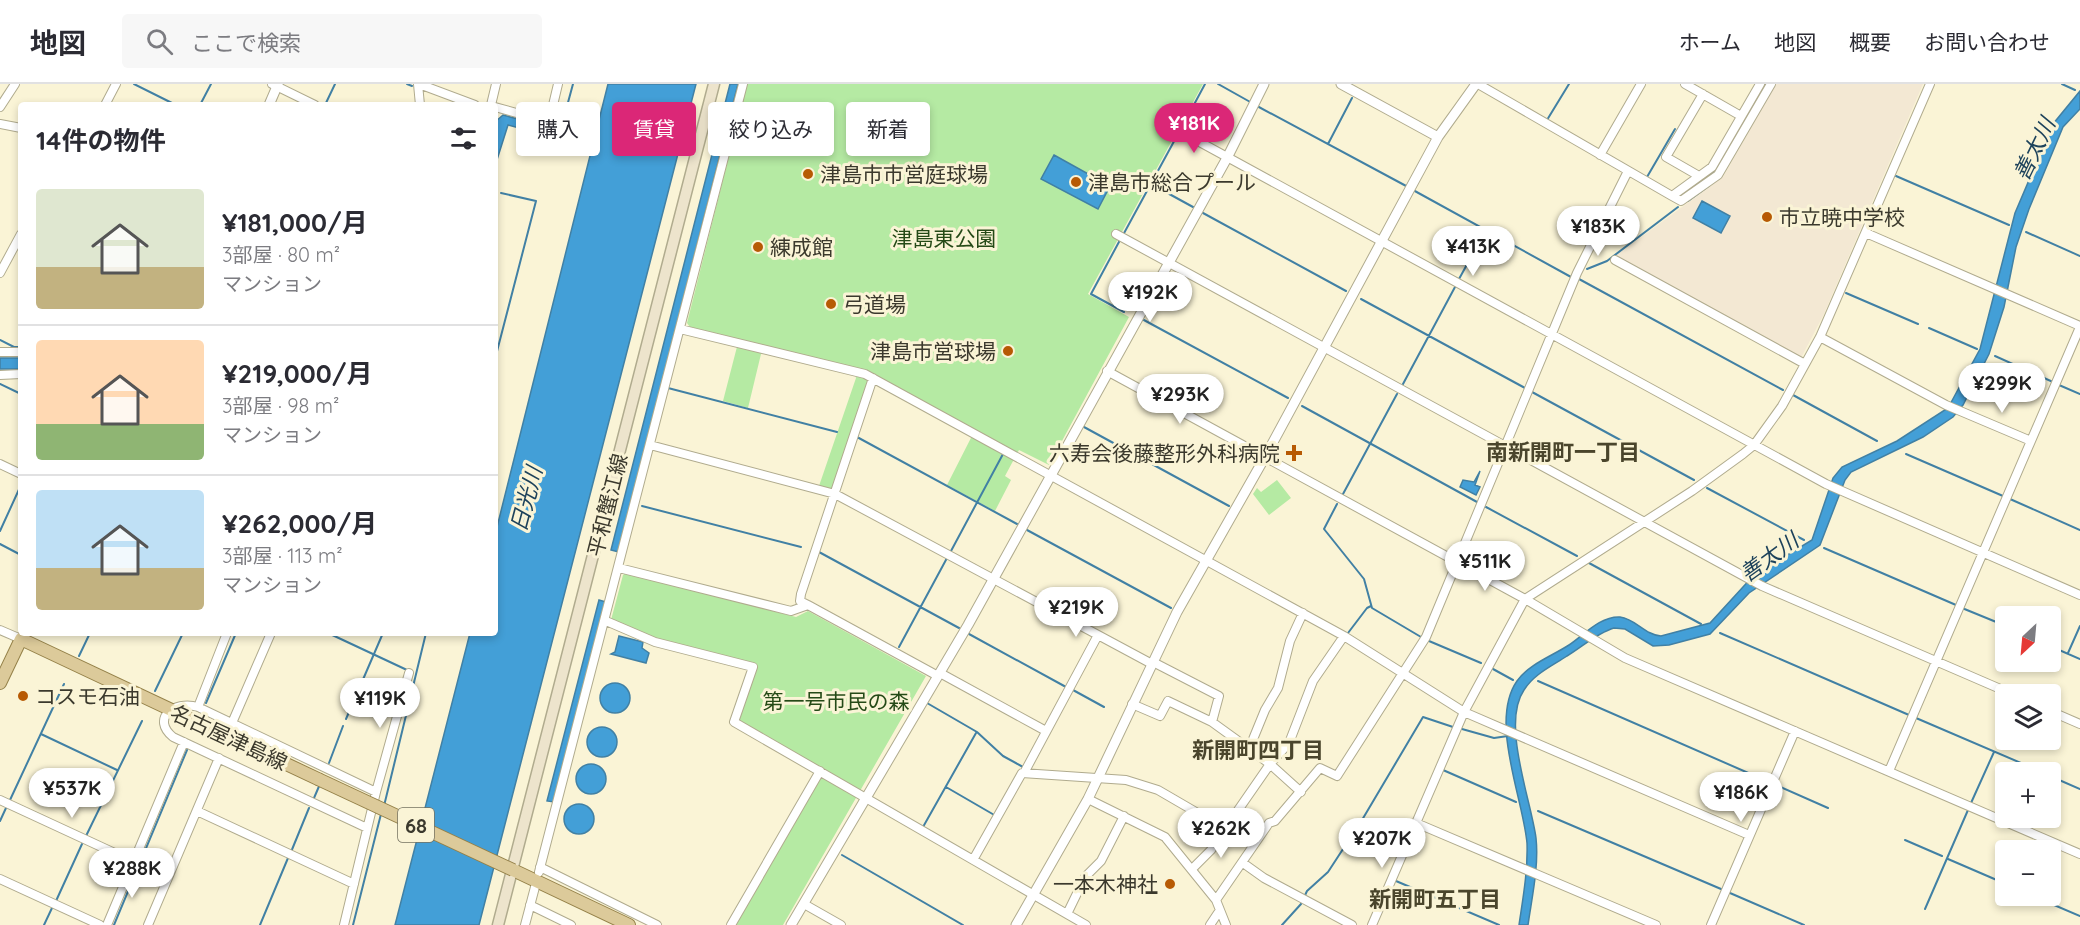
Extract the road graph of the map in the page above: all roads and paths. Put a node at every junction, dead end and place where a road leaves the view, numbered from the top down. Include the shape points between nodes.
1 (15, 84) edge
2 (116, 84) edge
3 (419, 84) edge
4 (496, 84) edge
5 (558, 84) edge
6 (714, 84) edge
7 (743, 84) edge
8 (1264, 84) edge
9 (1341, 84) edge
10 (1477, 84) edge
11 (1641, 84) edge
12 (1685, 84) edge
13 (1760, 84) edge
14 (1771, 84) edge
15 (1930, 84) edge
16 (276, 85) edge
17 (1703, 94) junction
18 (107, 102) edge
19 (269, 102) edge
20 (309, 102) edge
21 (420, 102) edge
22 (467, 102) edge
23 (491, 102) edge
24 (0, 107) edge
25 (498, 108) edge
26 (1742, 116) junction
27 (0, 124) edge
28 (18, 127) edge
29 (1174, 128) dead end
30 (1438, 137) junction
31 (1600, 155) junction
32 (1227, 158) junction
33 (1628, 171) junction
34 (1699, 176) junction
35 (1672, 196) junction
36 (1866, 233) junction
37 (1116, 234) dead end
38 (18, 240) edge
39 (1383, 242) junction
40 (1615, 260) dead end
41 (1168, 262) junction
42 (0, 273) edge
43 (2080, 326) edge
44 (680, 329) junction
45 (1552, 334) junction
46 (1820, 337) junction
47 (1324, 347) junction
48 (0, 352) edge
49 (18, 352) edge
50 (1805, 363) junction
51 (1107, 371) junction
52 (18, 374) edge
53 (0, 375) edge
54 (873, 378) junction
55 (2031, 441) junction
56 (1754, 444) junction
57 (650, 445) junction
58 (1506, 447) junction
59 (1265, 457) junction
60 (0, 464) edge
61 (18, 473) edge
62 (1051, 475) junction
63 (835, 494) junction
64 (1643, 522) junction
65 (1983, 553) junction
66 (1208, 561) junction
67 (1457, 562) junction
68 (619, 568) junction
69 (993, 579) junction
70 (2080, 595) edge
71 (1525, 598) junction
72 (808, 606) junction
73 (1303, 613) junction
74 (606, 621) junction
75 (0, 630) edge
76 (18, 635) edge
77 (1098, 635) junction
78 (22, 636) edge
79 (227, 636) edge
80 (270, 636) edge
81 (1344, 636) junction
82 (1936, 662) junction
83 (1152, 663) junction
84 (409, 673) dead end
85 (1405, 674) junction
86 (939, 675) junction
87 (0, 683) edge
88 (1995, 687) edge
89 (1132, 704) junction
90 (198, 707) junction
91 (170, 709) junction
92 (1464, 712) junction
93 (2061, 716) edge
94 (1212, 722) junction
95 (232, 723) junction
96 (2080, 724) edge
97 (1046, 731) junction
98 (1795, 731) junction
99 (184, 742) junction
100 (1249, 749) junction
101 (219, 758) junction
102 (1270, 764) junction
103 (820, 771) junction
104 (1888, 771) junction
105 (1024, 773) junction
106 (1098, 778) junction
107 (376, 792) junction
108 (1301, 792) junction
109 (867, 799) junction
110 (0, 800) edge
111 (1088, 800) junction
112 (197, 811) junction
113 (1124, 816) junction
114 (1416, 823) junction
115 (367, 828) junction
116 (1225, 828) junction
117 (1749, 835) junction
118 (2080, 854) edge
119 (973, 860) junction
120 (134, 862) junction
121 (1243, 863) junction
122 (1192, 869) junction
123 (513, 870) junction
124 (0, 879) edge
125 (354, 884) junction
126 (534, 887) dead end
127 (1033, 895) junction
128 (1215, 900) junction
129 (804, 904) junction
130 (530, 905) junction
131 (1218, 913) junction
132 (1067, 914) junction
133 (100, 925) edge
134 (107, 925) edge
135 (148, 925) edge
136 (344, 925) edge
137 (498, 925) edge
138 (525, 925) edge
139 (571, 925) edge
140 (629, 925) edge
141 (657, 925) edge
142 (731, 925) edge
143 (791, 925) edge
144 (841, 925) edge
145 (1016, 925) edge
146 (1086, 925) edge
147 (1210, 925) edge
148 (1226, 925) edge
149 (1352, 925) edge
150 (1372, 925) edge
151 (1656, 925) edge
152 (1711, 925) edge

1 - 24 street
2 - 18 street
3 - 21 street
3 - 22 street
4 - 23 street
5 - 25 street via 549,122
6 - 123 main road, 平和蟹江線
7 - 44 street
8 - 32 street
9 - 30 street
10 - 30 street
10 - 31 street
11 - 31 street
12 - 17 street
13 - 26 street
14 - 35 street via 1718,175 1681,201
15 - 36 street
16 - 19 street
16 - 20 street
17 - 26 street
17 - 34 street via 1666,157
26 - 34 street via 1712,167
27 - 28 street
29 - 32 street
30 - 39 street
31 - 33 street
32 - 39 street
32 - 41 street
33 - 35 street
33 - 45 street via 1597,229
34 - 35 street
36 - 43 street
36 - 46 street
37 - 41 street
38 - 42 street
39 - 45 street
39 - 47 street
40 - 50 street
41 - 47 street
41 - 51 street
43 - 55 street
44 - 54 street
44 - 57 street
45 - 56 street
45 - 58 street
46 - 50 street
46 - 55 street via 1946,405
47 - 58 street
47 - 59 street
48 - 49 street
50 - 56 street via 1782,406
51 - 59 street
51 - 62 street
52 - 53 street
54 - 62 street
54 - 63 street
55 - 65 street
56 - 64 street
56 - 65 street via 1826,484
57 - 63 street
57 - 68 street
58 - 64 street
58 - 67 street
59 - 66 street
59 - 67 street
60 - 61 street
62 - 66 street
62 - 69 street
63 - 69 street
63 - 72 street via 801,594 800,600
64 - 71 street
64 - 82 street via 1762,586
65 - 70 street
65 - 82 street
66 - 73 street
66 - 83 street
67 - 71 street
67 - 85 street via 1426,637
68 - 72 street via 791,611
68 - 74 street
69 - 77 street
69 - 86 street
71 - 92 street
71 - 98 street via 1625,658
72 - 86 street
73 - 81 street
73 - 100 street via 1290,641 1278,688
74 - 103 street via 655,642 753,667 734,722
74 - 141 street via 540,869
75 - 76 street
77 - 83 street
77 - 97 street
78 - 87 main road
78 - 91 main road, 名古屋津島線 / 68
79 - 90 street
80 - 95 street
81 - 85 street
81 - 102 street via 1313,681 1288,743
82 - 88 street
82 - 104 street
83 - 89 street
83 - 94 street via 1219,696
84 - 107 street
85 - 92 street
85 - 108 street via 1337,776 1320,768
86 - 97 street
86 - 109 street
89 - 94 street via 1160,716 1168,701
89 - 106 street
90 - 91 street via 186,704
90 - 95 street
91 - 99 street via 165,724 167,732
91 - 123 main road, 名古屋津島線 / 68, bridge
92 - 114 street
92 - 117 street
93 - 96 street
94 - 100 street
95 - 107 street
97 - 105 street
98 - 104 street
98 - 117 street
99 - 101 street
99 - 120 street
100 - 102 street
101 - 112 street
101 - 115 street
102 - 108 street
102 - 116 street
103 - 109 street
103 - 142 street
104 - 118 street
105 - 106 street
105 - 119 street
106 - 111 street
106 - 116 street via 1126,780 1158,790
107 - 115 street
108 - 121 street via 1269,823
109 - 119 street
109 - 129 street
110 - 120 street
111 - 113 street
111 - 127 street
112 - 125 street
112 - 135 street
113 - 122 street via 1165,837
113 - 132 street via 1101,861 1085,877
114 - 150 street
114 - 151 street
115 - 125 street
116 - 122 street
117 - 152 street
119 - 127 street
120 - 134 street
121 - 128 street
121 - 149 street
122 - 128 street
123 - 137 main road, 平和蟹江線
123 - 140 main road, 68
124 - 133 street
125 - 136 street
126 - 130 street
127 - 132 street
127 - 145 street
128 - 131 street
129 - 143 street
129 - 144 street
130 - 138 street
130 - 139 street
131 - 147 street
131 - 148 street
132 - 146 street

